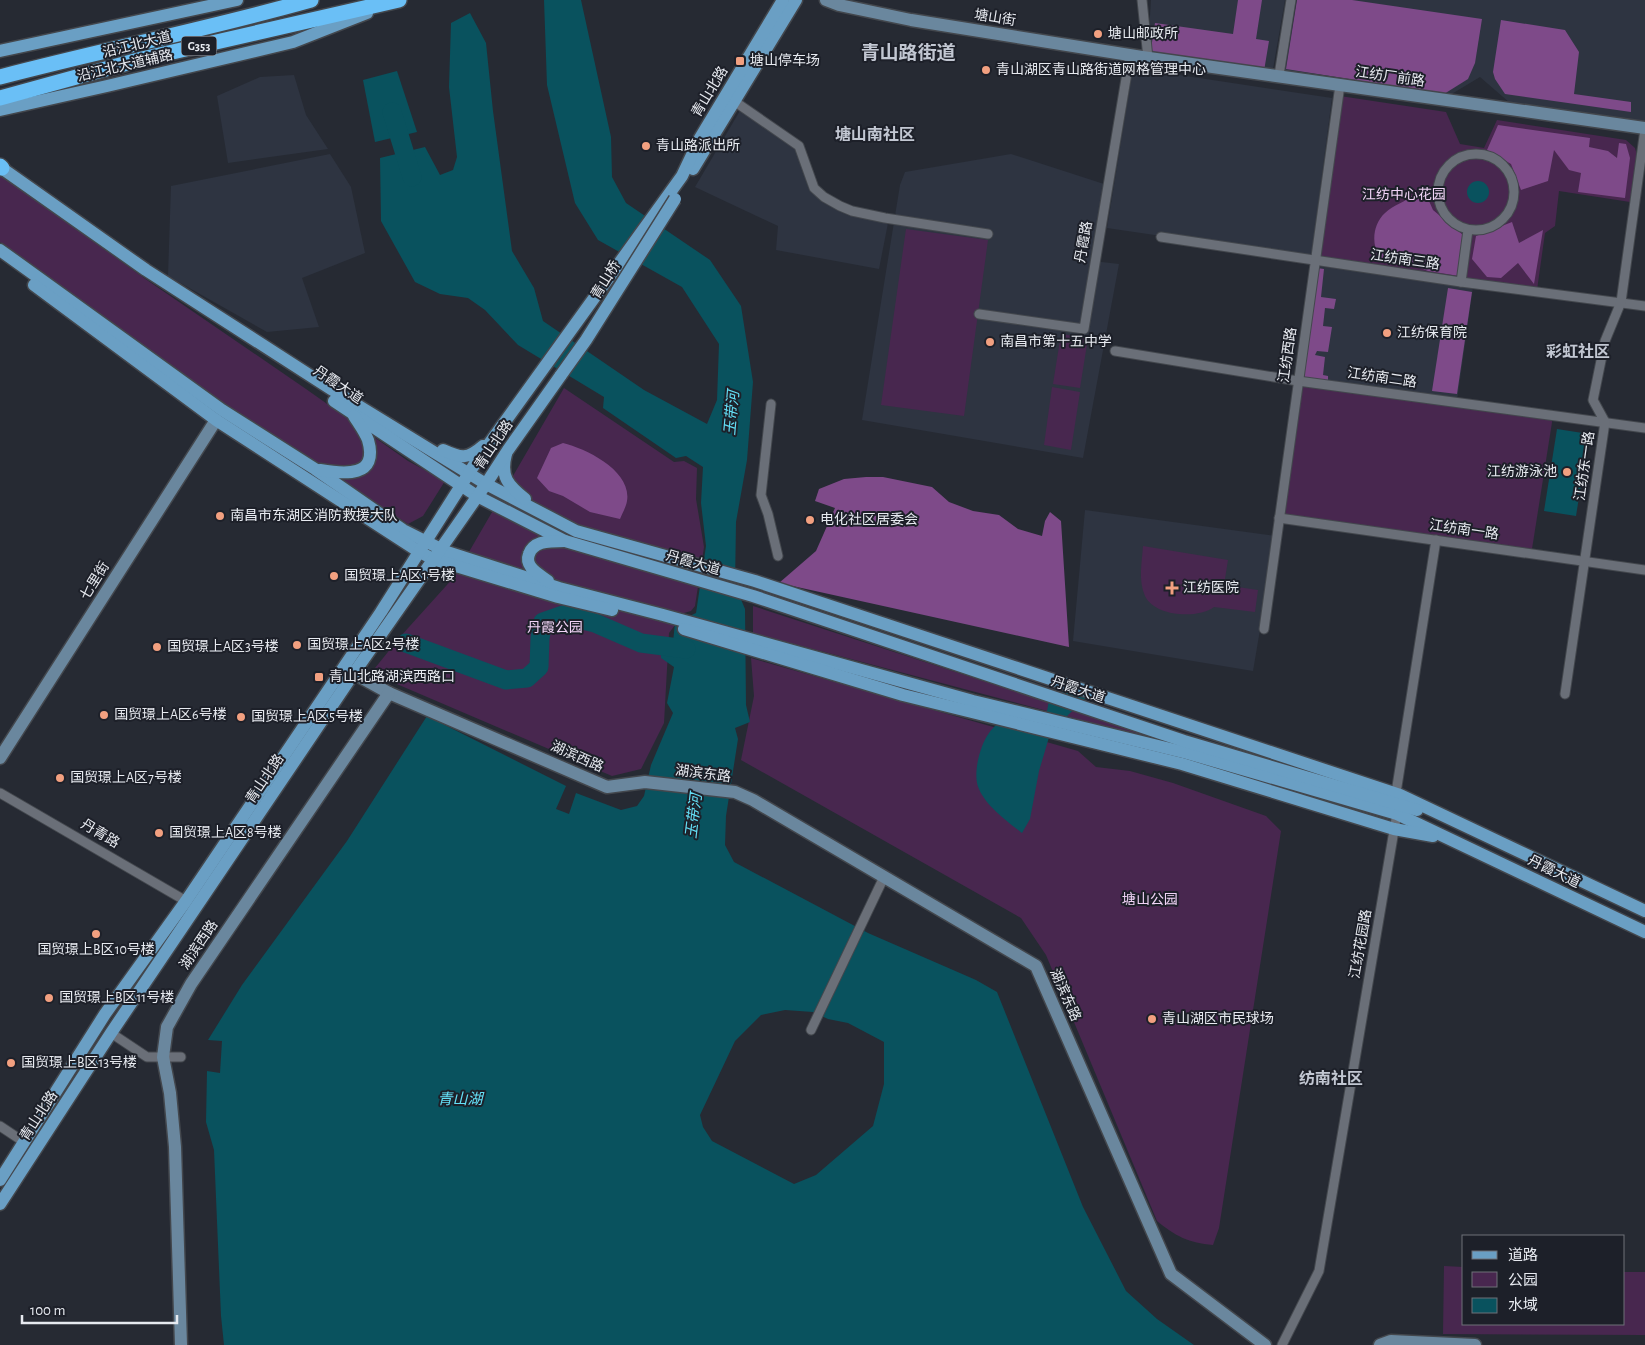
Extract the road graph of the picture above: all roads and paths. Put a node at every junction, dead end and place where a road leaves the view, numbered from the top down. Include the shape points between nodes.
1 (238, 0) edge
2 (311, 0) edge
3 (399, 0) edge
4 (783, 0) edge
5 (796, 0) edge
6 (826, 0) edge
7 (1137, 0) edge
8 (1142, 0) edge
9 (1291, 0) edge
10 (0, 51) edge
11 (1140, 57) junction
12 (1279, 76) junction
13 (0, 77) edge
14 (1340, 85) junction
15 (0, 98) edge
16 (734, 101) junction
17 (0, 110) edge
18 (1645, 128) edge
19 (0, 168) edge
20 (670, 200) junction
21 (1468, 230) junction
22 (988, 234) dead end
23 (1161, 237) dead end
24 (0, 250) edge
25 (0, 260) edge
26 (1315, 261) junction
27 (1461, 282) junction
28 (1621, 302) junction
29 (1645, 306) edge
30 (979, 314) dead end
31 (1115, 351) dead end
32 (544, 366) joint
33 (561, 375) joint
34 (1298, 380) junction
35 (771, 404) dead end
36 (352, 413) junction
37 (216, 420) junction
38 (1605, 422) junction
39 (1645, 428) edge
40 (412, 439) junction
41 (491, 440) junction
42 (508, 450) junction
43 (315, 469) junction
44 (468, 473) junction
45 (486, 484) junction
46 (461, 485) junction
47 (478, 496) junction
48 (543, 514) junction
49 (1279, 518) junction
50 (386, 531) junction
51 (1436, 540) junction
52 (565, 541) junction
53 (421, 546) junction
54 (437, 554) junction
55 (778, 556) dead end
56 (1586, 561) junction
57 (466, 569) junction
58 (1645, 570) edge
59 (396, 588) junction
60 (560, 588) junction
61 (410, 592) junction
62 (676, 623) junction
63 (1264, 629) dead end
64 (751, 644) junction
65 (348, 670) junction
66 (389, 693) junction
67 (1566, 694) dead end
68 (0, 758) edge
69 (645, 782) joint
70 (0, 793) edge
71 (1395, 804) junction
72 (1394, 829) junction
73 (1451, 838) junction
74 (884, 877) junction
75 (186, 901) junction
76 (1645, 911) edge
77 (1645, 932) edge
78 (811, 1030) dead end
79 (111, 1034) junction
80 (163, 1057) junction
81 (181, 1057) dead end
82 (0, 1126) edge
83 (24, 1142) junction
84 (0, 1180) edge
85 (0, 1204) edge
86 (181, 1345) edge
87 (1265, 1345) edge
88 (1282, 1345) edge
89 (1380, 1345) edge
90 (1475, 1345) edge

1 - 10 main road
2 - 13 highway, 沿江北大道 / G353
3 - 15 highway, 沿江北大道 / G353 via 142,59
3 - 17 main road, 沿江北大道辅路 via 293,42
4 - 20 main road, 青山北路 via 700,138
5 - 16 main road, 青山北路
6 - 11 street, 塘山街 via 911,20
7 - 11 street
8 - 11 street
9 - 12 street
11 - 12 street, 江纺厂前路
11 - 30 street, 丹霞路 via 1084,329
12 - 14 street, 江纺厂前路
14 - 18 street, 江纺厂前路
14 - 26 street, 江纺西路
16 - 20 main road, 青山北路
16 - 22 street via 799,146 814,188 840,206 884,218
18 - 28 street, 江纺东一路
19 - 36 main road, 丹霞大道 via 146,276
19 - 40 main road, 丹霞大道 via 146,270
20 - 32 main road, 青山桥
20 - 33 main road, 青山桥, bridge via 586,340
21 - 21 street via 1446,217 1437,194 1444,170 1464,155 1477,153 1501,162 1514,184 1514,196 1504,219 1493,227
21 - 27 street
23 - 26 street, 江纺南三路
24 - 43 main road, 丹霞大道 via 222,410
25 - 37 main road, 丹霞大道
26 - 27 street, 江纺南三路
26 - 34 street, 江纺西路
27 - 28 street, 江纺南三路
28 - 29 street, 江纺南三路
28 - 38 street, 江纺东一路 via 1605,341 1593,400
31 - 34 street, 江纺南二路
32 - 41 main road, 青山北路
33 - 42 main road, 青山北路
34 - 38 street, 江纺南二路
34 - 49 street, 江纺西路
35 - 55 street via 761,495
36 - 43 main road via 368,439 366,466 350,474
36 - 46 main road, 丹霞大道
37 - 50 main road, 丹霞大道
37 - 68 street, 七里街
38 - 39 street, 江纺南二路
38 - 56 street, 江纺东一路
40 - 41 main road via 458,456 475,453
40 - 44 main road, 丹霞大道
41 - 44 main road, 青山北路
42 - 45 main road, 青山北路
42 - 48 main road via 503,466 505,476 512,488
43 - 53 main road, 丹霞大道
44 - 45 main road, 丹霞大道
44 - 46 main road, 青山北路
45 - 47 main road, 青山北路
45 - 48 main road, 丹霞大道
46 - 47 main road, 丹霞大道
46 - 53 main road, 青山北路
47 - 52 main road, 丹霞大道
47 - 54 main road, 青山北路
48 - 71 main road, 丹霞大道 via 576,531 755,581
49 - 51 street, 江纺南一路
49 - 63 street, 江纺西路
50 - 53 main road, 丹霞大道
50 - 59 main road via 405,550 405,565
51 - 56 street, 江纺南一路
51 - 71 street, 江纺花园路
52 - 60 main road via 538,544 528,556 528,564 533,570
52 - 71 main road, 丹霞大道 via 753,596 1184,741
53 - 54 main road, 丹霞大道
53 - 59 main road, 青山北路
54 - 57 main road, 丹霞大道
54 - 60 main road, 丹霞大道
54 - 61 main road, 青山北路
56 - 58 street, 江纺南一路
56 - 67 street, 江纺东一路
57 - 61 main road via 436,571
57 - 62 main road, 丹霞大道 via 558,597
59 - 65 main road, 青山北路
60 - 62 main road, 丹霞大道
61 - 65 main road, 青山北路
62 - 64 main road, 丹霞大道
64 - 71 main road, 丹霞大道
64 - 72 main road, 丹霞大道 via 904,695 1182,764
65 - 66 street, 湖滨西路
65 - 75 main road, 青山北路
65 - 79 main road, 青山北路 via 206,894
66 - 69 street, 湖滨西路 via 607,787
66 - 80 street, 湖滨西路 via 191,984 166,1027
69 - 74 street, 湖滨东路 via 735,792
70 - 75 street, 丹青路
71 - 72 street, 江纺花园路
71 - 73 main road, 丹霞大道
71 - 76 main road, 丹霞大道 via 1456,822
72 - 73 main road, 丹霞大道
72 - 88 street, 江纺花园路 via 1319,1271
73 - 77 main road, 丹霞大道
74 - 78 street
74 - 87 street, 湖滨东路 via 1036,966 1171,1274
75 - 83 main road, 青山北路 via 105,1014
79 - 80 street via 147,1057
79 - 85 main road, 青山北路
80 - 81 street
80 - 86 street, 湖滨西路 via 175,1147
82 - 83 street
83 - 84 main road, 青山北路
89 - 90 street via 1391,1341

